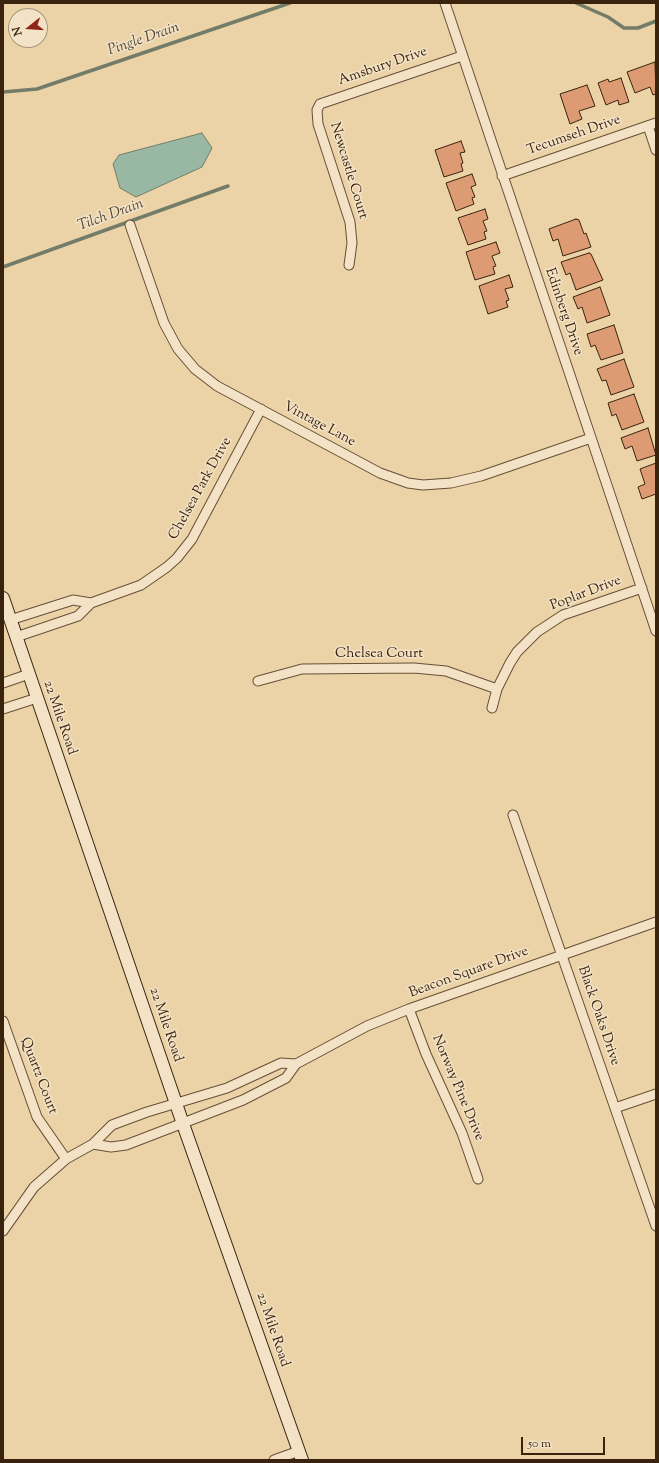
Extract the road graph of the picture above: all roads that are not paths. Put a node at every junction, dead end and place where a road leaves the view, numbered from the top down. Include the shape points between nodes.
1 (444, 3) edge
2 (462, 56) junction
3 (317, 110) joint
4 (652, 124) edge
5 (656, 150) edge
6 (502, 176) junction
7 (130, 225) dead end
8 (349, 265) dead end
9 (261, 409) junction
10 (591, 438) junction
11 (642, 588) junction
12 (3, 598) edge
13 (91, 603) junction
14 (10, 620) junction
15 (656, 631) edge
16 (16, 637) junction
17 (29, 674) junction
18 (258, 681) dead end
19 (3, 683) edge
20 (498, 689) junction
21 (37, 698) junction
22 (492, 708) dead end
23 (3, 710) edge
24 (513, 815) dead end
25 (656, 922) edge
26 (562, 955) junction
27 (409, 1009) junction
28 (3, 1021) edge
29 (296, 1064) junction
30 (656, 1094) edge
31 (176, 1104) junction
32 (615, 1108) junction
33 (183, 1124) junction
34 (93, 1144) junction
35 (66, 1159) junction
36 (478, 1179) dead end
37 (656, 1226) edge
38 (3, 1231) edge
39 (301, 1456) edge
40 (274, 1460) edge

1 - 2 street, Edinberg Drive
2 - 3 street, Amsbury Drive via 325,101
2 - 6 street, Edinberg Drive
3 - 8 street, Newcastle Court via 318,124 350,222 352,243
4 - 5 street
4 - 6 street, Tecumseh Drive
6 - 10 street, Edinberg Drive
7 - 9 street, Vintage Lane via 158,308 178,349 206,378
9 - 10 street, Vintage Lane via 380,473 408,483 423,485 464,481
9 - 13 street, Chelsea Park Drive via 185,550 167,567 141,585
10 - 11 street, Edinberg Drive
11 - 15 street, Edinberg Drive
11 - 20 street, Poplar Drive via 563,615 537,632 518,652
12 - 14 street, 22 Mile Road
13 - 14 street, Chelsea Park Drive via 73,600
13 - 16 street, Chelsea Park Drive via 78,616
14 - 16 street, 22 Mile Road
16 - 17 street, 22 Mile Road
17 - 19 street
17 - 21 street, 22 Mile Road
18 - 20 street, Chelsea Court via 302,668 414,668 446,671
20 - 22 street, Poplar Drive
21 - 23 street
21 - 31 street, 22 Mile Road
24 - 26 street, Black Oaks Drive
25 - 26 street, Beacon Square Drive
26 - 27 street, Beacon Square Drive
26 - 32 street, Black Oaks Drive
27 - 29 street, Beacon Square Drive via 368,1026
27 - 36 street, Norway Pine Drive via 426,1054 462,1133
28 - 35 street, Quartz Court via 37,1117
29 - 31 street, Beacon Square Drive via 280,1062 232,1086
29 - 33 street, Beacon Square Drive via 286,1078 257,1094
30 - 32 street
31 - 33 street, 22 Mile Road
31 - 34 street, Beacon Square Drive via 112,1125
32 - 37 street, Black Oaks Drive
33 - 34 street, Beacon Square Drive via 126,1145 111,1147
33 - 39 street, 22 Mile Road
34 - 35 street, Beacon Square Drive
35 - 38 street, Beacon Square Drive via 34,1187
39 - 40 street

